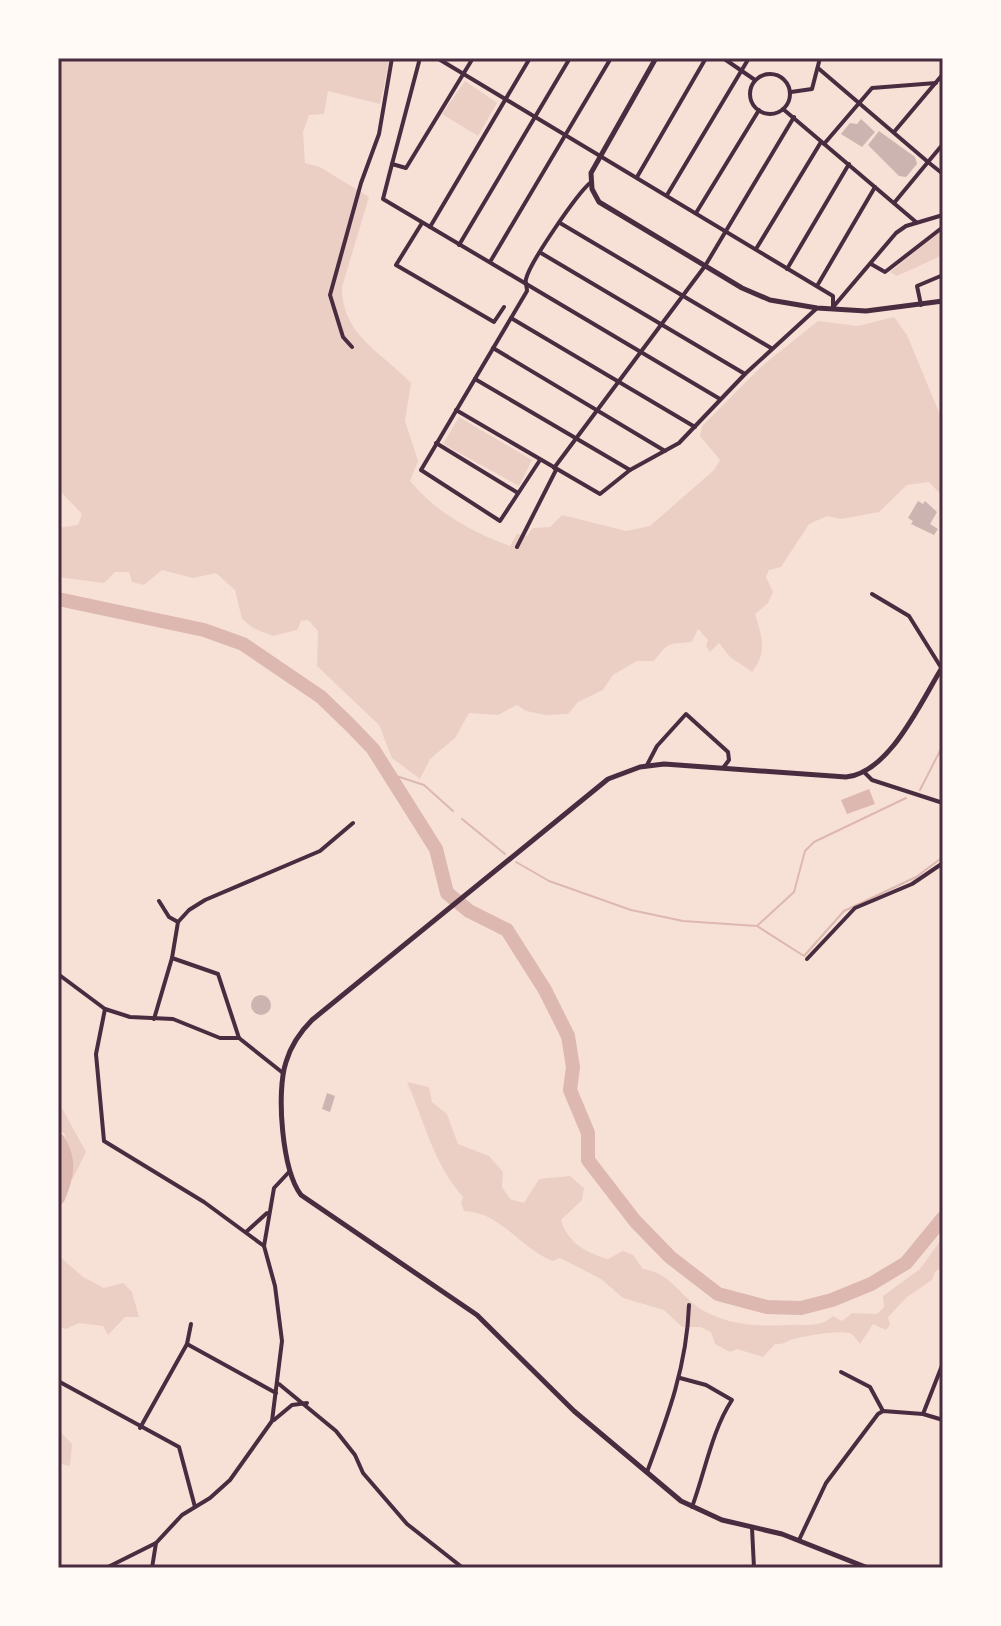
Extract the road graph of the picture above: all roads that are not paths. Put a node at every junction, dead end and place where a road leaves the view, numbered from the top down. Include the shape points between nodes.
1 (392, 58) edge
2 (420, 58) edge
3 (437, 58) edge
4 (473, 58) edge
5 (530, 58) edge
6 (570, 58) edge
7 (611, 58) edge
8 (656, 58) edge
9 (706, 58) edge
10 (723, 58) edge
11 (749, 58) edge
12 (820, 58) edge
13 (818, 68) junction
14 (743, 69) junction
15 (943, 74) edge
16 (463, 75) junction
17 (755, 80) junction
18 (936, 83) junction
19 (790, 92) junction
20 (505, 100) junction
21 (859, 102) junction
22 (783, 109) junction
23 (759, 110) junction
24 (535, 117) junction
25 (794, 117) junction
26 (894, 132) junction
27 (565, 136) junction
28 (823, 143) junction
29 (943, 144) edge
30 (599, 157) junction
31 (928, 162) junction
32 (392, 164) junction
33 (849, 164) junction
34 (943, 174) edge
35 (636, 178) junction
36 (590, 183) junction
37 (875, 187) junction
38 (667, 195) junction
39 (894, 203) junction
40 (696, 213) junction
41 (943, 215) edge
42 (916, 222) junction
43 (422, 223) junction
44 (560, 223) junction
45 (430, 227) junction
46 (943, 227) edge
47 (726, 231) junction
48 (459, 245) junction
49 (756, 249) junction
50 (541, 253) junction
51 (489, 263) junction
52 (871, 264) junction
53 (705, 266) junction
54 (787, 269) junction
55 (943, 275) edge
56 (525, 284) junction
57 (817, 286) junction
58 (518, 291) dead end
59 (683, 296) junction
60 (943, 301) edge
61 (921, 305) junction
62 (504, 307) dead end
63 (817, 308) junction
64 (833, 308) junction
65 (511, 318) junction
66 (662, 324) junction
67 (352, 347) dead end
68 (493, 348) junction
69 (772, 349) junction
70 (641, 352) junction
71 (745, 374) junction
72 (475, 379) junction
73 (619, 382) junction
74 (720, 399) junction
75 (456, 410) junction
76 (597, 410) junction
77 (695, 427) junction
78 (576, 439) junction
79 (436, 443) junction
80 (665, 451) junction
81 (540, 460) junction
82 (555, 469) junction
83 (630, 470) junction
84 (518, 493) junction
85 (517, 547) dead end
86 (872, 594) dead end
87 (942, 668) edge
88 (647, 765) junction
89 (723, 768) junction
90 (865, 773) junction
91 (943, 803) edge
92 (353, 823) dead end
93 (943, 863) edge
94 (159, 901) dead end
95 (178, 922) junction
96 (172, 958) junction
97 (807, 959) dead end
98 (58, 974) edge
99 (105, 1009) junction
100 (154, 1019) junction
101 (239, 1038) junction
102 (283, 1073) junction
103 (289, 1172) junction
104 (269, 1211) junction
105 (246, 1232) junction
106 (264, 1246) junction
107 (689, 1305) dead end
108 (191, 1324) dead end
109 (187, 1344) junction
110 (943, 1363) edge
111 (841, 1372) dead end
112 (680, 1378) junction
113 (58, 1381) edge
114 (279, 1384) junction
115 (276, 1393) junction
116 (307, 1403) junction
117 (883, 1411) junction
118 (923, 1414) junction
119 (943, 1420) edge
120 (272, 1421) junction
121 (140, 1428) junction
122 (646, 1474) junction
123 (195, 1507) junction
124 (692, 1507) junction
125 (752, 1528) junction
126 (799, 1540) junction
127 (156, 1543) junction
128 (106, 1568) edge
129 (152, 1568) edge
130 (463, 1568) edge
131 (754, 1568) edge
132 (868, 1568) edge

1 - 67 street via 379,134 330,295 343,337
2 - 32 street
3 - 16 street
4 - 16 street
5 - 20 street
6 - 24 street
7 - 27 street
8 - 30 street
9 - 35 street
10 - 14 street
11 - 14 street
12 - 13 street
13 - 19 street via 812,89
13 - 21 street
14 - 17 street
14 - 38 street
15 - 18 street
16 - 20 street
16 - 32 street via 406,168
17 - 19 street via 775,75 786,81
17 - 23 street via 750,94
18 - 21 street via 875,88
18 - 26 street
19 - 22 street
20 - 24 street
20 - 45 street
21 - 26 street
21 - 28 street
22 - 23 street via 771,114
22 - 25 street
23 - 40 street
24 - 27 street
24 - 48 street
25 - 28 street
25 - 47 street
26 - 31 street
27 - 30 street
27 - 51 street
28 - 33 street
28 - 49 street
29 - 31 street
30 - 35 street
30 - 36 street
31 - 34 street
31 - 39 street
32 - 43 street via 383,199
33 - 37 street
33 - 54 street
35 - 38 street
36 - 44 street via 577,193
36 - 53 street via 599,202
37 - 39 street
37 - 57 street
38 - 40 street
39 - 42 street
40 - 47 street
41 - 42 street
42 - 52 street via 896,233
43 - 45 street
43 - 62 street via 396,265 494,322
44 - 50 street
44 - 59 street
45 - 48 street
46 - 52 street via 885,272
47 - 49 street
47 - 53 street
48 - 51 street
49 - 54 street
50 - 56 street
50 - 66 street
51 - 56 street
52 - 64 street
53 - 59 street
53 - 63 street via 770,300
54 - 57 street
55 - 61 street via 917,286
56 - 58 street
56 - 65 street via 527,291
56 - 70 street
57 - 64 street via 833,296
59 - 66 street
59 - 69 street
60 - 61 street
61 - 64 street via 866,311
63 - 64 street
63 - 69 street
65 - 68 street
65 - 73 street
66 - 70 street
66 - 71 street
68 - 72 street
68 - 76 street
69 - 71 street
70 - 73 street
70 - 74 street
71 - 74 street
72 - 75 street
72 - 78 street
73 - 76 street
73 - 77 street
74 - 77 street
75 - 79 street
75 - 81 street
76 - 78 street
76 - 80 street
77 - 80 street
78 - 82 street
78 - 83 street
79 - 84 street
79 - 84 street via 421,470 500,521
80 - 83 street
81 - 82 street
81 - 84 street
82 - 83 street via 600,494
82 - 85 street
86 - 87 street via 909,616
87 - 90 street via 887,754
88 - 89 street
88 - 89 street via 686,714 728,752
88 - 102 street via 608,779 303,1029
89 - 90 street via 846,777
90 - 91 street via 872,780
92 - 95 street via 320,851 205,900
93 - 97 street via 912,884 855,908
94 - 95 street
95 - 96 street
96 - 100 street
96 - 101 street via 218,974
98 - 99 street
99 - 100 street
99 - 105 street via 96,1054 104,1141
100 - 101 street via 184,1022 220,1038
101 - 102 street
102 - 103 street
103 - 104 street via 274,1188
103 - 122 street via 304,1197 477,1315
104 - 105 street
104 - 106 street
105 - 106 street
106 - 114 street via 282,1341
107 - 112 street
108 - 109 street
109 - 115 street
109 - 121 street
110 - 118 street
111 - 117 street via 870,1387
112 - 122 street
112 - 124 street via 732,1400 716,1426
113 - 121 street
114 - 115 street
114 - 116 street
115 - 120 street
116 - 120 street via 292,1405
116 - 130 street via 347,1443 363,1473 407,1524
117 - 118 street
117 - 126 street via 837,1465
118 - 119 street
120 - 123 street via 230,1480
121 - 123 street via 179,1447
122 - 124 street
123 - 127 street
124 - 125 street
125 - 126 street
125 - 131 street
126 - 132 street
127 - 128 street
127 - 129 street

